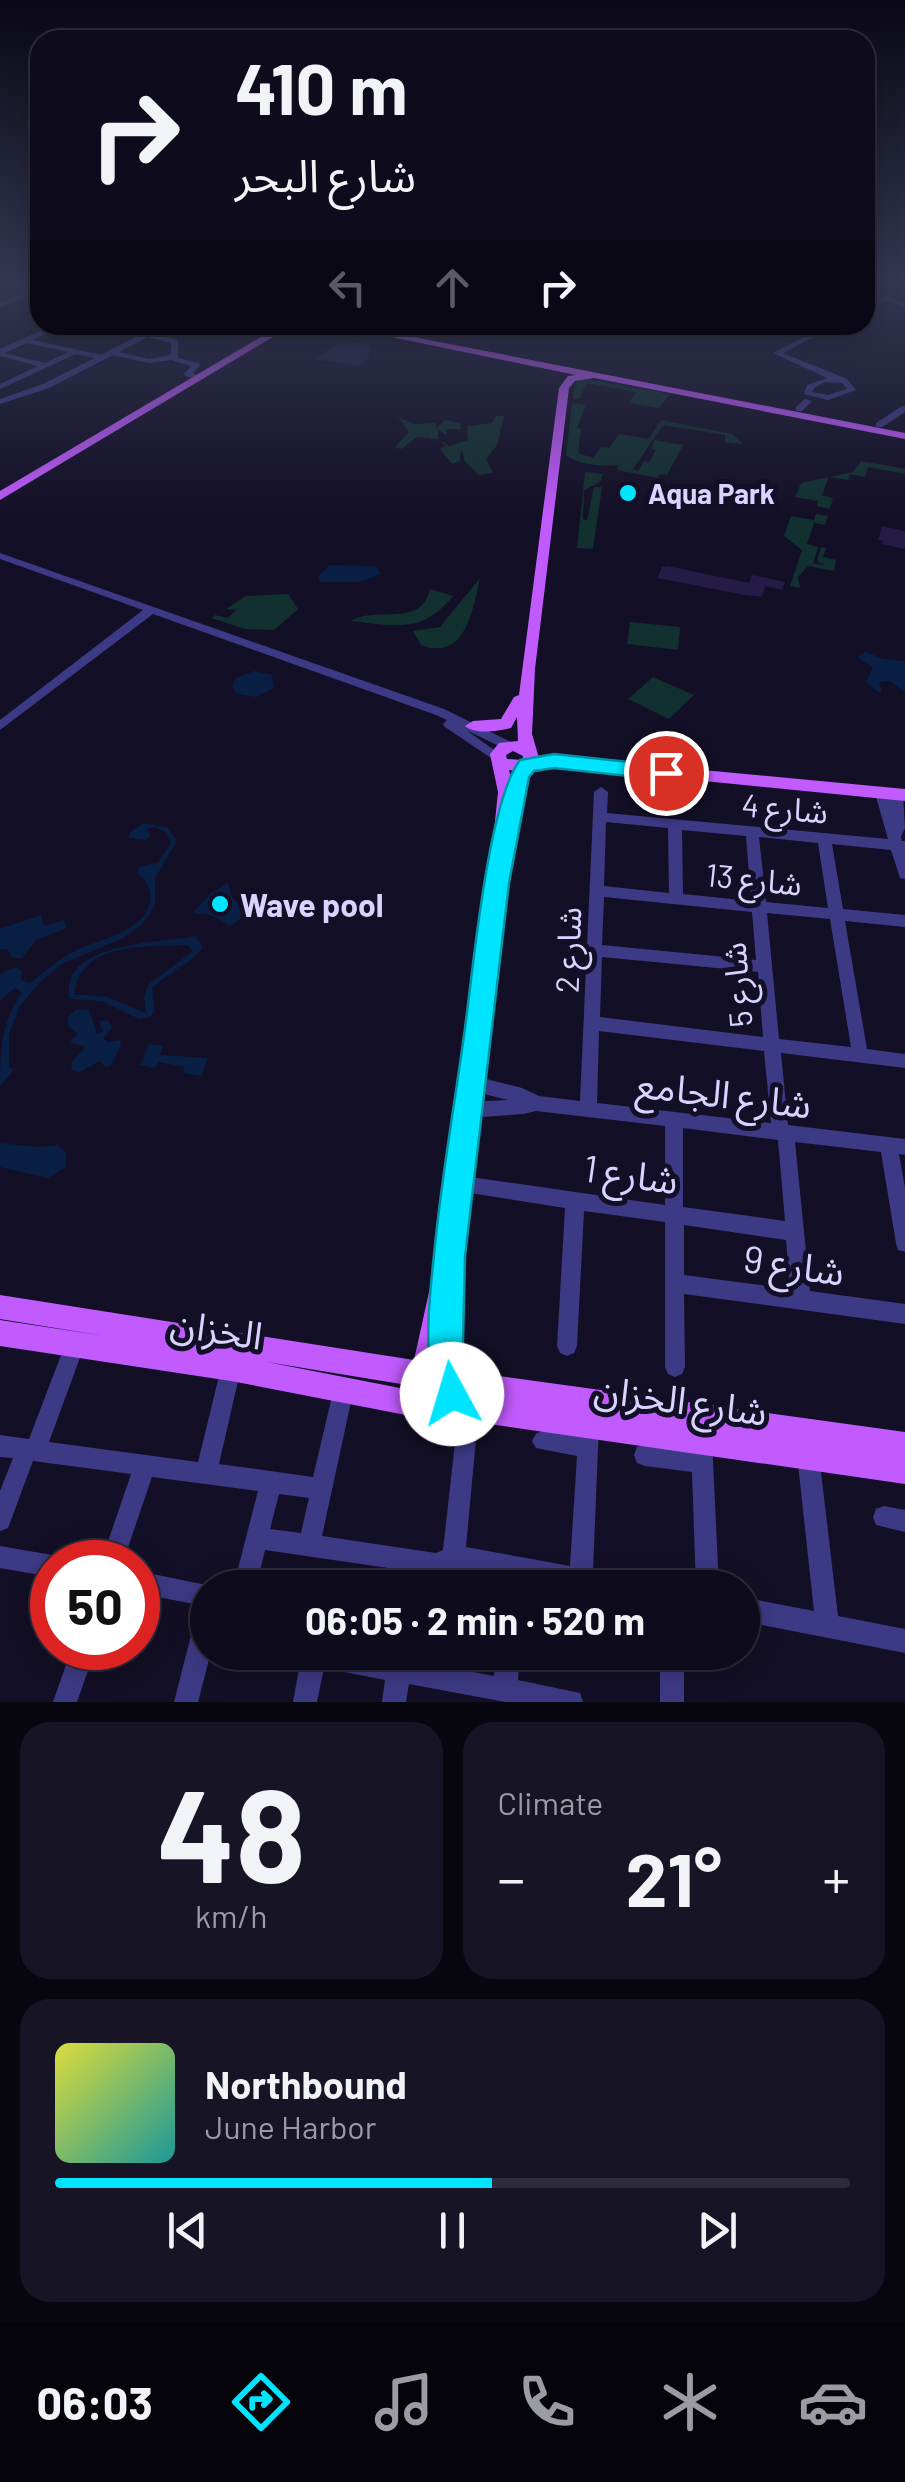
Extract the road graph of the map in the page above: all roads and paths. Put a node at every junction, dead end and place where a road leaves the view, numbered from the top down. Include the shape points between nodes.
1 (25, 360) edge
2 (57, 360) edge
3 (99, 360) edge
4 (182, 360) edge
5 (229, 360) edge
6 (521, 360) edge
7 (553, 360) edge
8 (794, 360) edge
9 (528, 362) junction
10 (44, 367) junction
11 (70, 375) junction
12 (600, 376) junction
13 (199, 378) junction
14 (839, 380) junction
15 (4, 385) edge
16 (564, 388) junction
17 (36, 391) junction
18 (808, 401) junction
19 (0, 402) edge
20 (905, 408) edge
21 (879, 425) junction
22 (905, 432) edge
23 (0, 496) edge
24 (0, 556) edge
25 (152, 609) junction
26 (528, 668) junction
27 (519, 700) junction
28 (404, 702) junction
29 (0, 726) edge
30 (473, 726) junction
31 (516, 756) junction
32 (600, 792) dead end
33 (894, 794) edge
34 (600, 817) junction
35 (675, 824) junction
36 (752, 832) junction
37 (824, 838) junction
38 (900, 842) edge
39 (905, 874) edge
40 (596, 891) junction
41 (676, 897) junction
42 (759, 907) junction
43 (836, 914) junction
44 (905, 920) edge
45 (594, 950) junction
46 (765, 968) junction
47 (592, 1023) junction
48 (772, 1045) junction
49 (860, 1055) junction
50 (905, 1061) edge
51 (471, 1079) junction
52 (536, 1104) junction
53 (588, 1109) junction
54 (467, 1110) junction
55 (674, 1121) junction
56 (783, 1132) junction
57 (897, 1146) edge
58 (457, 1184) junction
59 (574, 1201) junction
60 (674, 1215) junction
61 (795, 1232) junction
62 (905, 1243) edge
63 (674, 1283) junction
64 (801, 1300) junction
65 (0, 1306) edge
66 (905, 1314) edge
67 (0, 1332) edge
68 (75, 1344) junction
69 (567, 1346) dead end
70 (675, 1367) dead end
71 (231, 1368) junction
72 (344, 1388) junction
73 (440, 1389) junction
74 (589, 1436) junction
75 (543, 1442) dead end
76 (905, 1445) edge
77 (0, 1446) edge
78 (31, 1450) junction
79 (701, 1452) junction
80 (645, 1455) dead end
81 (808, 1455) junction
82 (145, 1466) junction
83 (905, 1470) edge
84 (206, 1474) junction
85 (271, 1482) junction
86 (322, 1489) junction
87 (0, 1520) edge
88 (257, 1538) junction
89 (120, 1540) edge
90 (309, 1545) junction
91 (0, 1556) edge
92 (454, 1558) junction
93 (30, 1562) edge
94 (249, 1570) edge
95 (491, 1570) edge
96 (582, 1570) edge
97 (707, 1570) edge
98 (160, 1586) edge
99 (190, 1592) edge
100 (760, 1612) edge
101 (826, 1625) junction
102 (905, 1641) edge
103 (76, 1670) edge
104 (194, 1670) edge
105 (306, 1670) edge
106 (399, 1670) joint
107 (507, 1670) edge
108 (672, 1670) edge
109 (505, 1690) junction
110 (65, 1702) edge
111 (186, 1702) edge
112 (304, 1702) edge
113 (394, 1702) edge
114 (571, 1702) edge
115 (672, 1702) edge

1 - 10 street
2 - 10 street
3 - 11 street
4 - 13 street via 196,365 188,374
5 - 13 main road
6 - 9 main road
7 - 18 main road
8 - 14 street
9 - 12 main road
9 - 16 main road via 554,374
10 - 11 street
10 - 15 street
11 - 17 street
12 - 16 main road via 572,378
12 - 22 main road
13 - 23 main road
14 - 18 street via 812,386
14 - 18 street via 851,391
15 - 17 street
16 - 26 main road
17 - 19 street
18 - 21 main road
20 - 21 street
21 - 22 main road
24 - 25 street
25 - 28 street
25 - 29 street
26 - 27 main road
26 - 31 main road via 524,740
27 - 30 main road via 506,724
27 - 31 main road
28 - 30 street
28 - 31 street
30 - 31 street
31 - 33 main road
31 - 51 main road
32 - 34 street, شارع 2
33 - 38 street
34 - 35 street, شارع 4
34 - 40 street, شارع 2
35 - 36 street, شارع 4
35 - 41 street
36 - 37 street, شارع 4
36 - 42 street, شارع 5
37 - 38 street, شارع 4
37 - 43 street
38 - 39 street
40 - 41 street, شارع 13
40 - 45 street, شارع 2
41 - 42 street, شارع 13
42 - 43 street, شارع 13
42 - 46 street, شارع 5
43 - 44 street, شارع 13
43 - 49 street
45 - 46 street
45 - 47 street, شارع 2
46 - 48 street, شارع 5
47 - 48 street
47 - 53 street, شارع 2
48 - 49 street
48 - 56 street, شارع 5
49 - 50 street
51 - 52 street, شارع الجامع
51 - 54 main road
52 - 53 street, شارع الجامع
52 - 54 street, شارع الجامع
53 - 55 street, شارع الجامع
54 - 58 main road
55 - 56 street, شارع الجامع
55 - 60 street
56 - 57 street, شارع الجامع
56 - 61 street, شارع 5
57 - 62 street
58 - 59 street, شارع 1
58 - 73 main road
59 - 60 street, شارع 1
59 - 69 street
60 - 61 street, شارع 1
60 - 63 street
61 - 64 street, شارع 5
63 - 64 street, شارع 9
63 - 70 street
64 - 66 street, شارع 9
65 - 73 main road, شارع الخزان
67 - 68 main road, الخزان
68 - 71 main road, الخزان
68 - 78 street
71 - 72 main road, الخزان
71 - 84 street
72 - 73 main road, الخزان
72 - 86 street
73 - 74 main road, شارع الخزان
73 - 76 main road, شارع الخزان
73 - 92 street
74 - 75 street
74 - 79 main road, شارع الخزان
74 - 96 street
77 - 78 street
78 - 82 street
78 - 87 street
79 - 80 street
79 - 81 main road, شارع الخزان
79 - 97 street
81 - 83 main road, شارع الخزان
81 - 101 street
82 - 84 street
82 - 89 street
84 - 85 street
85 - 86 street
85 - 88 street
86 - 90 street
88 - 90 street
88 - 94 street
90 - 92 street via 436,1564
91 - 93 street
92 - 95 street
98 - 99 street
100 - 101 street
101 - 102 street
103 - 110 street
104 - 111 street
105 - 112 street
106 - 109 street
106 - 113 street
107 - 109 street
108 - 115 street
109 - 114 street

